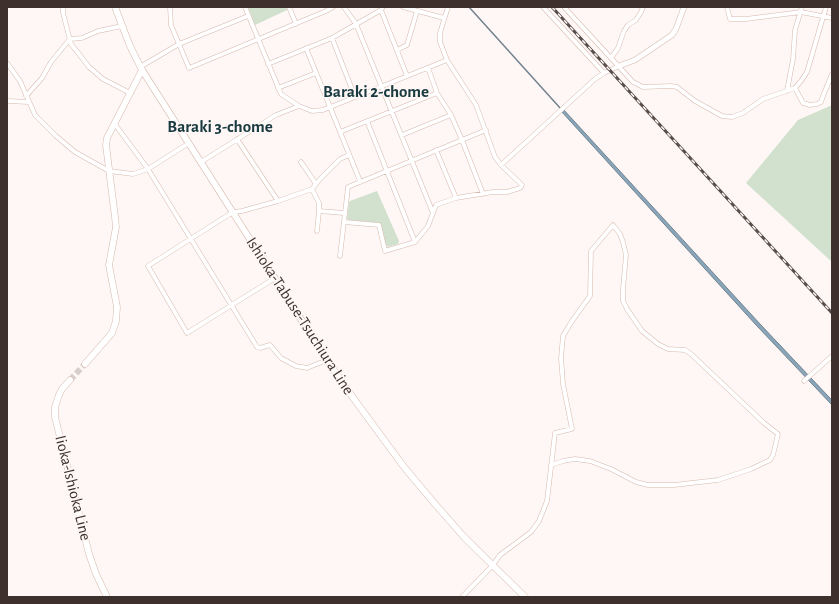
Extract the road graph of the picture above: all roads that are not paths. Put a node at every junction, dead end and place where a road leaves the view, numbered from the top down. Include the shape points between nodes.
1 (64, 7) edge
2 (114, 7) edge
3 (170, 7) edge
4 (245, 7) edge
5 (289, 7) edge
6 (333, 7) edge
7 (344, 7) edge
8 (403, 7) edge
9 (448, 7) edge
10 (543, 7) edge
11 (564, 7) edge
12 (643, 7) edge
13 (684, 7) edge
14 (728, 7) edge
15 (826, 7) edge
16 (382, 8) edge
17 (802, 9) edge
18 (417, 12) junction
19 (248, 16) junction
20 (823, 16) junction
21 (444, 18) junction
22 (832, 18) edge
23 (296, 24) junction
24 (356, 24) junction
25 (122, 26) junction
26 (332, 38) junction
27 (70, 39) junction
28 (258, 40) junction
29 (179, 44) junction
30 (306, 48) junction
31 (397, 50) junction
32 (611, 58) junction
33 (447, 60) junction
34 (7, 63) edge
35 (268, 64) junction
36 (619, 66) junction
37 (141, 68) junction
38 (428, 68) junction
39 (316, 73) junction
40 (604, 73) junction
41 (832, 74) edge
42 (407, 76) junction
43 (382, 86) junction
44 (278, 88) junction
45 (794, 88) junction
46 (787, 91) junction
47 (130, 93) junction
48 (437, 93) junction
49 (26, 96) junction
50 (356, 97) junction
51 (7, 101) edge
52 (29, 102) junction
53 (299, 106) junction
54 (330, 107) junction
55 (392, 111) junction
56 (451, 115) junction
57 (367, 121) junction
58 (114, 123) junction
59 (486, 130) junction
60 (340, 132) junction
61 (402, 135) junction
62 (238, 139) junction
63 (462, 140) junction
64 (189, 143) junction
65 (436, 150) junction
66 (349, 156) junction
67 (412, 160) junction
68 (201, 162) junction
69 (301, 162) dead end
70 (501, 165) junction
71 (148, 170) junction
72 (386, 170) junction
73 (109, 171) junction
74 (360, 181) junction
75 (316, 184) junction
76 (312, 189) junction
77 (483, 194) junction
78 (456, 198) junction
79 (278, 201) junction
80 (319, 211) junction
81 (233, 212) junction
82 (433, 213) junction
83 (344, 214) junction
84 (344, 222) junction
85 (316, 231) dead end
86 (190, 238) junction
87 (414, 242) junction
88 (340, 256) dead end
89 (275, 278) junction
90 (231, 305) junction
91 (832, 356) edge
92 (327, 360) junction
93 (85, 364) tunnel mouth
94 (70, 380) tunnel mouth
95 (805, 380) dead end
96 (551, 465) junction
97 (492, 566) junction
98 (107, 597) edge
99 (462, 597) edge
100 (525, 597) edge

1 - 27 street via 63,13
2 - 25 main road, Ishioka-Tabuse-Tsuchiura Line
3 - 29 street via 171,25
4 - 19 street
5 - 23 street
6 - 23 street
7 - 24 street
8 - 18 street
9 - 21 street
10 - 40 street
11 - 32 street
12 - 32 street via 636,20 624,30 618,48
13 - 36 street via 672,35 635,60
14 - 17 street via 730,19 746,19
15 - 20 street
16 - 24 street
16 - 31 street
17 - 20 street
17 - 46 street via 795,30
18 - 21 street
18 - 31 street via 407,45
19 - 28 street
19 - 29 street
20 - 22 street
20 - 45 street via 806,72
21 - 33 street via 440,42
23 - 28 street
24 - 26 street
24 - 43 street
25 - 27 street
25 - 37 main road, Ishioka-Tabuse-Tsuchiura Line
26 - 30 street
26 - 50 street
27 - 47 street via 89,67 103,79
27 - 49 street
28 - 29 street via 189,68
28 - 35 street
29 - 37 street
30 - 35 street
30 - 39 street
31 - 42 street
32 - 36 street
33 - 38 street
33 - 59 street via 476,105
34 - 49 street via 20,81
35 - 44 street
36 - 40 street
36 - 46 street via 638,85 677,87 695,101 722,116 732,117 743,113 764,100
37 - 47 main road
37 - 64 main road, Ishioka-Tabuse-Tsuchiura Line
38 - 42 street
38 - 48 street
39 - 44 street
39 - 54 street
40 - 70 street
41 - 45 street via 824,96 818,104 810,106 803,103
42 - 43 street
43 - 50 street
43 - 55 street
44 - 53 street via 285,97
45 - 46 street
47 - 58 main road
48 - 55 street
48 - 56 street
49 - 52 street
50 - 54 street
51 - 52 street
52 - 73 street via 35,115 56,136 75,152
53 - 54 street via 312,111
53 - 62 street via 276,115
54 - 60 street
55 - 57 street
55 - 61 street
56 - 61 street
56 - 63 street
57 - 60 street
57 - 72 street
58 - 71 street
58 - 73 main road via 106,145
59 - 63 street
59 - 70 street via 495,157
60 - 66 street
61 - 67 street
62 - 68 street
62 - 79 street
63 - 65 street
63 - 77 street
64 - 68 main road, Ishioka-Tabuse-Tsuchiura Line
64 - 71 street
65 - 67 street
65 - 78 street
66 - 74 street
66 - 75 street via 340,159
67 - 72 street
67 - 82 street
68 - 81 main road, Ishioka-Tabuse-Tsuchiura Line
69 - 75 street
70 - 77 street via 522,185 507,192
71 - 73 street via 133,174
71 - 86 street
72 - 74 street
72 - 87 street
73 - 93 main road via 116,227 109,265 117,307 116,321 112,333
74 - 83 street via 348,187
75 - 76 street
76 - 79 street
76 - 80 street via 319,203
77 - 78 street
78 - 82 street via 436,204
79 - 81 street
80 - 83 street
80 - 85 street
81 - 86 street
81 - 89 main road, Ishioka-Tabuse-Tsuchiura Line
82 - 87 street via 428,226
83 - 84 street
84 - 87 street via 379,225 385,251
84 - 88 street
86 - 90 street
86 - 90 street via 148,266 187,333
89 - 90 street
89 - 92 main road, Ishioka-Tabuse-Tsuchiura Line
90 - 92 street via 257,347 270,345 281,358 296,366 307,368
91 - 95 street
92 - 97 main road, Ishioka-Tabuse-Tsuchiura Line via 409,472
94 - 98 main road, Iioka-Ishioka Line via 59,395 55,417 89,554
96 - 96 street via 555,433 572,429 563,384 563,336 590,296 591,251 613,225 620,234 626,255 623,301 627,309 642,330 658,344 668,349 685,350 691,354 778,434 773,455 770,460 718,480 674,485 648,485 636,482 590,461 575,459
96 - 97 street via 547,501 539,521 531,532 500,555
97 - 99 street
97 - 100 main road, Ishioka-Tabuse-Tsuchiura Line

